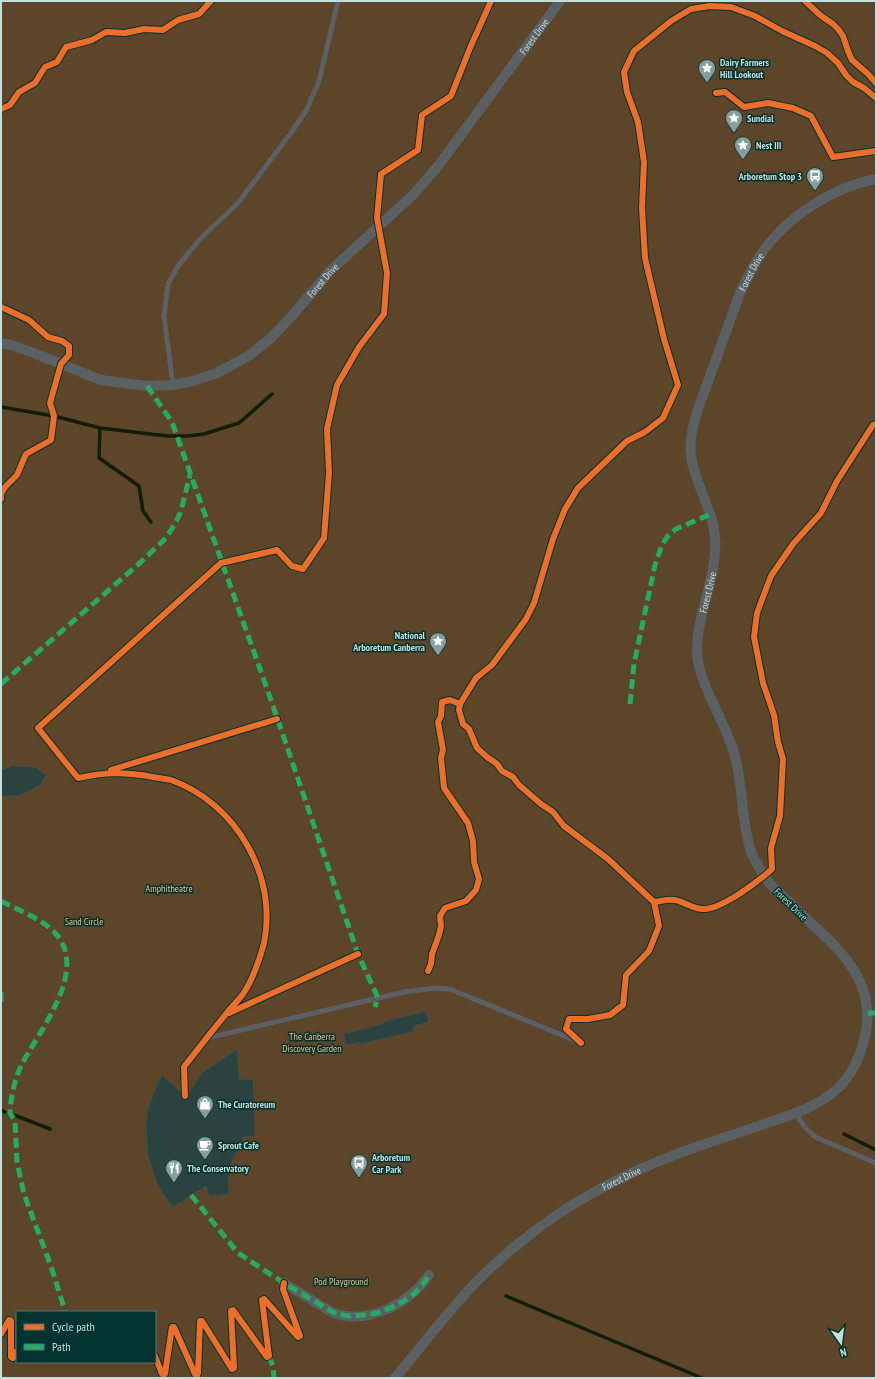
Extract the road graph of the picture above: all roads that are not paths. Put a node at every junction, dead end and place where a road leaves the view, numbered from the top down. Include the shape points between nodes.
1 (338, 1) edge
2 (560, 1) edge
3 (876, 179) edge
4 (1, 343) edge
5 (173, 384) junction
6 (207, 1038) dead end
7 (581, 1043) dead end
8 (796, 1114) junction
9 (876, 1163) edge
10 (429, 1275) dead end
11 (284, 1283) dead end
12 (395, 1378) edge

1 - 5 lane via 319,81 307,110 238,203 201,238 178,266 168,284 164,316
2 - 5 street, Forest Drive via 438,166 414,194 330,271 272,338 250,355 217,373
3 - 8 street, Forest Drive via 834,192 824,198 794,220 764,250 740,293 697,412 691,438 691,456 711,514 715,537 714,561 698,635 697,658 701,675 737,761 747,840 760,870 773,887 841,951 861,983 868,1013 862,1049 850,1073 839,1088 820,1102
4 - 5 street, Forest Drive via 34,353 101,380 147,386
6 - 7 lane via 404,992 435,988 450,989
8 - 9 lane via 815,1137
8 - 12 street, Forest Drive via 681,1152 634,1171 586,1196 524,1240 484,1275 459,1300
10 - 11 street via 414,1294 402,1302 384,1311 349,1316 336,1314

